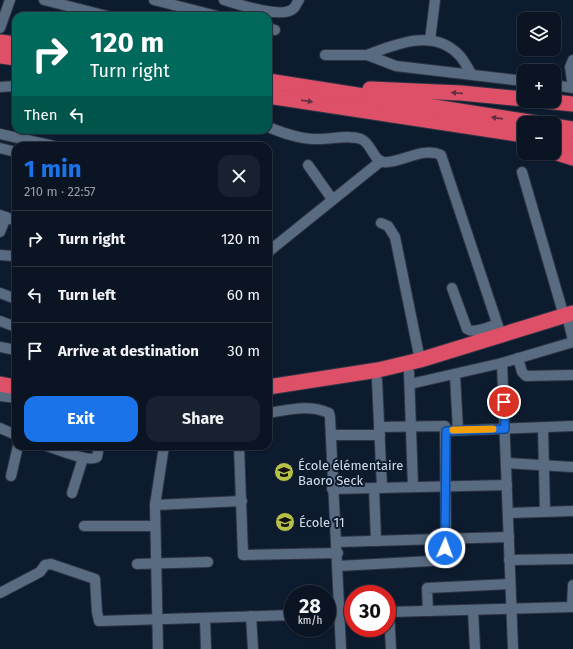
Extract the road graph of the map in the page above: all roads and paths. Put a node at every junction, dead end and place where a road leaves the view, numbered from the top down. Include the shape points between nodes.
1 (44, 0) edge
2 (154, 0) edge
3 (224, 0) edge
4 (299, 0) edge
5 (435, 0) edge
6 (9, 3) edge
7 (92, 12) edge
8 (201, 12) edge
9 (0, 28) edge
10 (430, 40) junction
11 (0, 42) edge
12 (12, 44) edge
13 (325, 55) dead end
14 (367, 55) junction
15 (0, 56) edge
16 (12, 58) edge
17 (573, 60) edge
18 (471, 73) junction
19 (517, 80) edge
20 (272, 82) edge
21 (0, 86) edge
22 (12, 86) edge
23 (561, 86) edge
24 (302, 87) junction
25 (573, 88) edge
26 (272, 97) edge
27 (517, 98) edge
28 (561, 103) edge
29 (573, 104) edge
30 (420, 119) junction
31 (517, 120) edge
32 (561, 127) edge
33 (272, 128) edge
34 (573, 129) edge
35 (0, 134) edge
36 (517, 134) edge
37 (561, 141) edge
38 (36, 142) edge
39 (573, 144) edge
40 (517, 145) edge
41 (0, 148) edge
42 (12, 151) edge
43 (561, 154) edge
44 (573, 158) edge
45 (381, 162) junction
46 (308, 165) dead end
47 (522, 172) dead end
48 (332, 199) junction
49 (3, 216) edge
50 (381, 223) dead end
51 (0, 232) edge
52 (272, 249) edge
53 (0, 255) edge
54 (12, 256) edge
55 (452, 288) dead end
56 (0, 294) edge
57 (12, 298) edge
58 (570, 319) edge
59 (0, 321) edge
60 (12, 326) edge
61 (499, 330) junction
62 (573, 341) edge
63 (0, 347) edge
64 (12, 349) edge
65 (518, 358) junction
66 (420, 360) junction
67 (502, 363) junction
68 (455, 375) junction
69 (573, 375) edge
70 (0, 376) edge
71 (12, 378) edge
72 (409, 378) junction
73 (377, 380) junction
74 (0, 384) edge
75 (12, 386) edge
76 (272, 386) edge
77 (272, 395) edge
78 (0, 396) edge
79 (12, 398) edge
80 (272, 413) edge
81 (412, 426) junction
82 (573, 426) edge
83 (0, 428) edge
84 (543, 428) junction
85 (505, 429) junction
86 (458, 430) junction
87 (380, 431) junction
88 (446, 431) junction
89 (12, 433) edge
90 (331, 435) junction
91 (17, 450) edge
92 (59, 450) edge
93 (98, 450) edge
94 (165, 450) edge
95 (239, 450) edge
96 (83, 458) junction
97 (506, 462) junction
98 (544, 464) junction
99 (573, 467) edge
100 (11, 476) dead end
101 (507, 485) junction
102 (446, 486) junction
103 (413, 487) junction
104 (378, 488) junction
105 (332, 489) junction
106 (72, 493) dead end
107 (242, 501) junction
108 (155, 505) junction
109 (573, 510) edge
110 (545, 511) junction
111 (508, 512) junction
112 (84, 526) dead end
113 (155, 526) junction
114 (508, 537) junction
115 (446, 539) junction
116 (376, 541) junction
117 (337, 542) junction
118 (338, 552) junction
119 (573, 559) edge
120 (509, 560) junction
121 (208, 562) dead end
122 (156, 563) junction
123 (137, 564) dead end
124 (338, 566) junction
125 (510, 584) junction
126 (573, 585) edge
127 (0, 593) edge
128 (573, 607) edge
129 (511, 609) junction
130 (473, 610) junction
131 (428, 611) junction
132 (396, 612) edge
133 (336, 614) edge
134 (340, 614) junction
135 (344, 614) edge
136 (284, 615) edge
137 (252, 616) junction
138 (205, 618) junction
139 (157, 619) junction
140 (390, 637) edge
141 (158, 649) edge
142 (206, 649) edge
143 (253, 649) edge
144 (341, 649) edge
145 (391, 649) edge
146 (475, 649) edge
147 (512, 649) edge

1 - 7 street
2 - 8 street
3 - 4 street via 274,12 290,11
5 - 10 street
6 - 9 street
10 - 14 street via 397,44
10 - 18 street via 450,47 460,55
11 - 12 highway
13 - 14 street
14 - 18 street via 396,66
15 - 16 highway
17 - 25 street via 570,67
18 - 19 street
20 - 24 highway
21 - 22 street
23 - 25 street
27 -> 24 highway via 382,90 317,83
31 -> 24 highway
26 -> 30 highway
28 - 29 highway
30 - 36 highway
30 - 40 highway via 438,129
32 - 34 highway
33 - 45 street via 298,137 353,137 363,140
35 - 38 street
37 - 39 highway
41 - 42 street
43 - 44 highway
45 - 48 street
45 - 61 street via 420,154 441,155
46 - 48 street
47 - 58 street
48 - 52 street
49 - 51 street
50 - 66 street via 388,226 395,237
53 - 54 street
55 - 61 street via 467,329
56 - 57 street
58 - 61 highway
58 - 62 street
58 - 72 highway
59 - 60 street
61 - 66 highway
62 - 65 street
63 - 64 street
65 - 67 street
65 - 69 street via 522,372 526,376
66 - 76 highway via 370,371
67 - 68 street
67 - 85 street
68 - 72 street
68 - 86 street
70 - 71 highway
72 - 73 highway
72 - 81 street
73 - 77 highway
73 - 87 street
74 - 75 highway
78 - 79 street
80 - 90 street via 309,408 329,413
81 - 87 street
81 - 88 street via 443,426
81 - 103 street
82 - 84 street
83 - 89 street
84 - 85 street
84 - 98 street
85 - 86 street
85 - 97 street
86 - 88 street
87 - 90 street
87 - 104 street
88 - 102 street
90 - 105 street
91 - 100 street
92 - 96 street
93 - 96 street via 96,459
94 - 108 street
95 - 107 street
96 - 106 street
97 - 98 street
97 - 101 street
98 - 99 street
98 - 110 street
101 - 102 street
101 - 111 street
102 - 103 street
102 - 115 street
103 - 104 street
104 - 105 street
104 - 116 street
105 - 117 street
107 - 108 street
107 - 118 street via 243,555
108 - 113 street
109 - 110 street
110 - 111 street
111 - 114 street
112 - 113 street
113 - 122 street
114 - 115 street
114 - 120 street
115 - 116 street
115 - 124 street via 445,557 440,560
116 - 117 street
117 - 118 street
118 - 124 street
119 - 120 street
120 - 125 street
121 - 122 street
122 - 123 street
122 - 139 street
124 - 134 street
125 - 129 street
125 - 131 street via 427,588
126 - 128 street
127 - 139 street via 51,564 96,579 99,621
128 - 129 street
129 - 130 street
129 - 147 street
130 - 131 street
130 - 146 street
131 - 132 street
133 - 134 street
134 - 135 street
134 - 144 street
136 - 137 street
137 - 138 street
137 - 143 street
138 - 139 street
138 - 142 street
139 - 141 street
140 - 145 street

